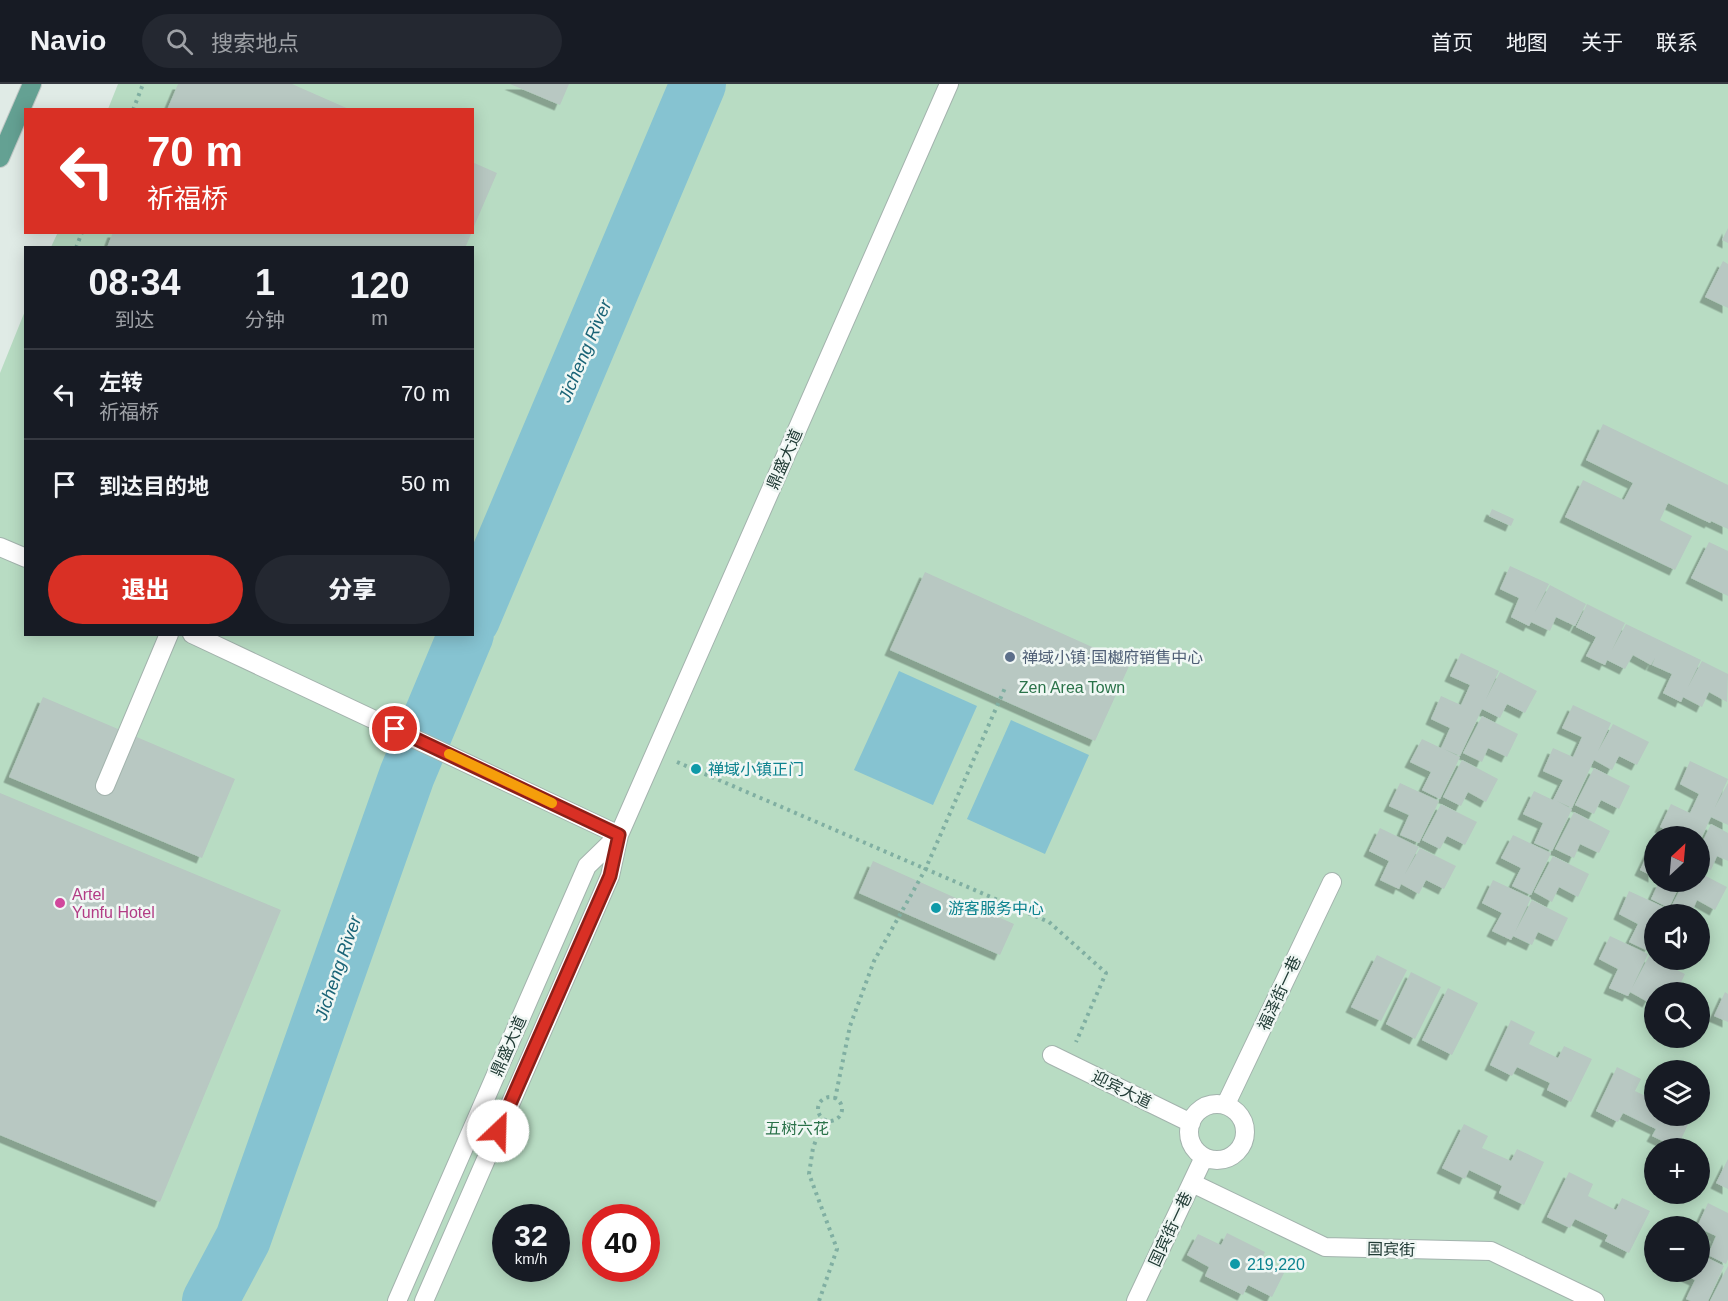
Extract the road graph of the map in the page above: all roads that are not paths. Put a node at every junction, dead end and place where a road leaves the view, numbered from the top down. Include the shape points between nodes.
1 (32, 84) edge
2 (949, 84) edge
3 (0, 158) edge
4 (0, 547) edge
5 (24, 557) edge
6 (168, 636) edge
7 (196, 636) edge
8 (105, 786) dead end
9 (619, 835) junction
10 (1332, 882) dead end
11 (1059, 1058) road end
12 (1226, 1104) junction
13 (1191, 1123) junction
14 (1204, 1157) junction
15 (1192, 1183) junction
16 (397, 1301) edge
17 (424, 1301) edge
18 (1136, 1301) edge
19 (1594, 1301) edge

1 - 3 main road
2 - 9 street, 鼎盛大道
4 - 5 street
6 - 8 street
7 - 9 street
9 - 16 street, 鼎盛大道 via 587,866
9 - 17 street, 鼎盛大道 via 610,876
10 - 12 street, 福泽街一巷
11 - 13 street, 迎宾大道
12 - 13 street via 1209,1104 1192,1116
12 - 14 street via 1244,1119 1246,1139 1235,1156 1215,1162
13 - 14 street via 1188,1136 1197,1154
14 - 15 street, 国宾街一巷
15 - 18 street, 国宾街一巷
15 - 19 street, 国宾街 via 1325,1247 1491,1251

